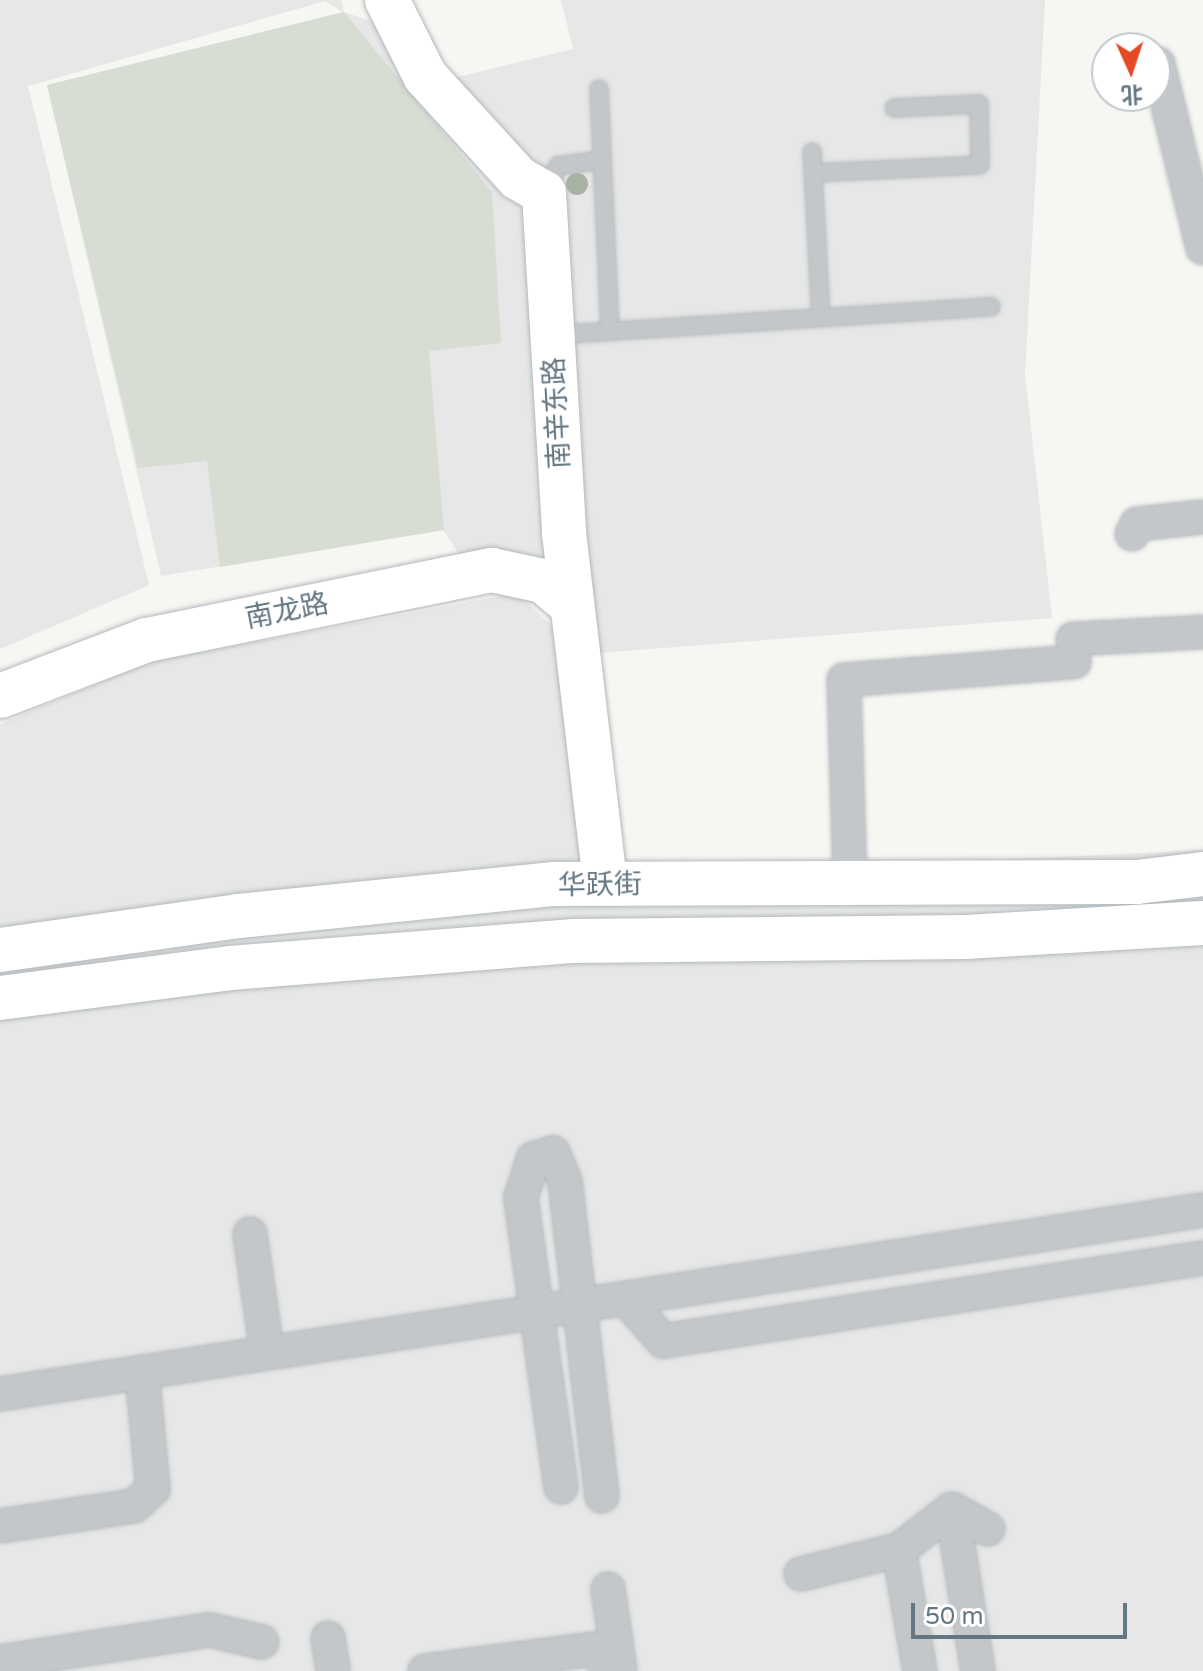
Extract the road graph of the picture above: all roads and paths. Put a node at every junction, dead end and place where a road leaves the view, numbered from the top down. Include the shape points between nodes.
1 (387, 0) edge
2 (599, 89) dead end
3 (894, 108) dead end
4 (1170, 112) edge
5 (812, 152) dead end
6 (602, 160) junction
7 (813, 173) junction
8 (544, 193) junction
9 (1203, 248) edge
10 (991, 307) dead end
11 (821, 318) junction
12 (610, 332) junction
13 (552, 335) junction
14 (1203, 517) edge
15 (1132, 534) dead end
16 (572, 605) junction
17 (1203, 632) edge
18 (0, 696) edge
19 (1203, 874) edge
20 (850, 883) junction
21 (605, 884) junction
22 (1203, 923) edge
23 (0, 950) edge
24 (0, 998) edge
25 (1203, 1210) edge
26 (250, 1234) dead end
27 (1203, 1258) edge
28 (627, 1300) junction
29 (577, 1308) junction
30 (535, 1315) junction
31 (267, 1352) junction
32 (142, 1373) junction
33 (0, 1394) edge
34 (561, 1487) dead end
35 (602, 1496) dead end
36 (952, 1509) junction
37 (0, 1526) edge
38 (988, 1529) dead end
39 (899, 1550) junction
40 (801, 1574) dead end
41 (608, 1589) dead end
42 (328, 1638) dead end
43 (262, 1642) dead end
44 (0, 1662) edge
45 (333, 1671) edge
46 (425, 1671) edge
47 (611, 1671) edge
48 (620, 1671) edge
49 (920, 1671) edge
50 (978, 1671) edge

1 - 8 street via 425,76 518,178
2 - 6 lane
3 - 7 lane via 979,104 980,165
4 - 9 street
5 - 7 lane
6 - 8 lane via 558,166
6 - 12 lane
7 - 11 lane
8 - 13 street, 南辛东路
10 - 11 lane
11 - 12 lane
12 - 13 lane
13 - 16 street, 南辛东路
14 - 15 street via 1137,524
16 - 18 street, 南龙路 via 543,581 492,570 147,640
16 - 21 street, 南辛东路
17 - 20 street via 844,680
19 - 20 street, 华跃街 via 1137,882
20 - 21 street, 华跃街
21 - 23 street, 华跃街 via 239,916
22 - 24 street, 华跃街 via 966,937 574,941 230,968
25 - 28 street
26 - 31 street
27 - 28 street via 663,1341
28 - 29 street
29 - 30 street
29 - 30 street via 565,1181 553,1153 533,1159 521,1197
29 - 35 street
30 - 31 street via 492,1315
30 - 34 street
31 - 32 street
32 - 33 street
32 - 37 street via 153,1489 134,1506
36 - 38 street
36 - 39 street
36 - 50 street
39 - 40 street
39 - 49 street
41 - 48 street
42 - 45 street
43 - 44 street via 210,1630
46 - 47 street via 594,1649

